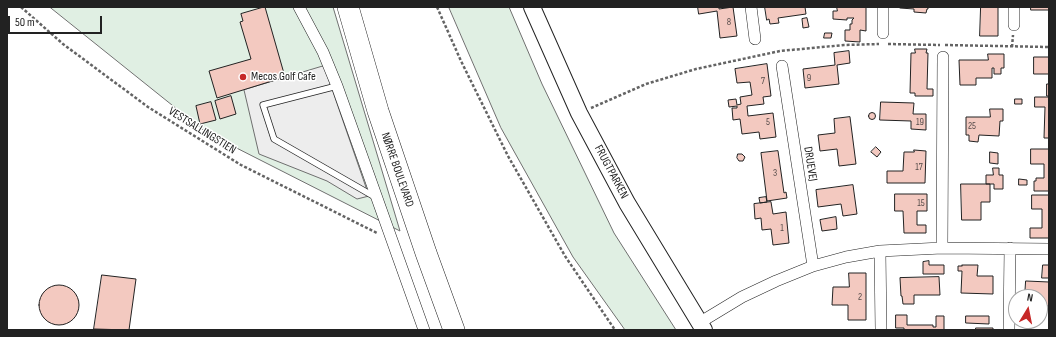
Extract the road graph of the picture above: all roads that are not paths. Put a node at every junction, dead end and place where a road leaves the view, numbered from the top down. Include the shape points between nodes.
1 (299, 7) edge
2 (348, 7) edge
3 (532, 7) edge
4 (751, 7) edge
5 (883, 7) edge
6 (1014, 7) edge
7 (1014, 25) dead end
8 (883, 33) dead end
9 (755, 39) dead end
10 (943, 57) dead end
11 (782, 66) dead end
12 (338, 86) junction
13 (377, 198) junction
14 (942, 248) junction
15 (1010, 248) junction
16 (1049, 249) edge
17 (880, 251) junction
18 (814, 266) junction
19 (702, 327) edge
20 (424, 330) edge
21 (454, 330) edge
22 (881, 330) edge
23 (1009, 330) edge

1 - 12 street via 324,52
2 - 21 highway, NØRRE BOULEVARD via 378,111
3 - 19 street, FRUGTPARKEN via 579,112 627,203
4 - 9 street
5 - 8 street
6 - 7 street
10 - 14 street
11 - 18 street, DRUEVEJ
12 - 13 street
12 - 13 lane via 263,105 274,139
13 - 20 street
14 - 15 street
14 - 17 street
15 - 16 street
15 - 23 street
17 - 18 street
17 - 22 street
18 - 19 street via 742,297

